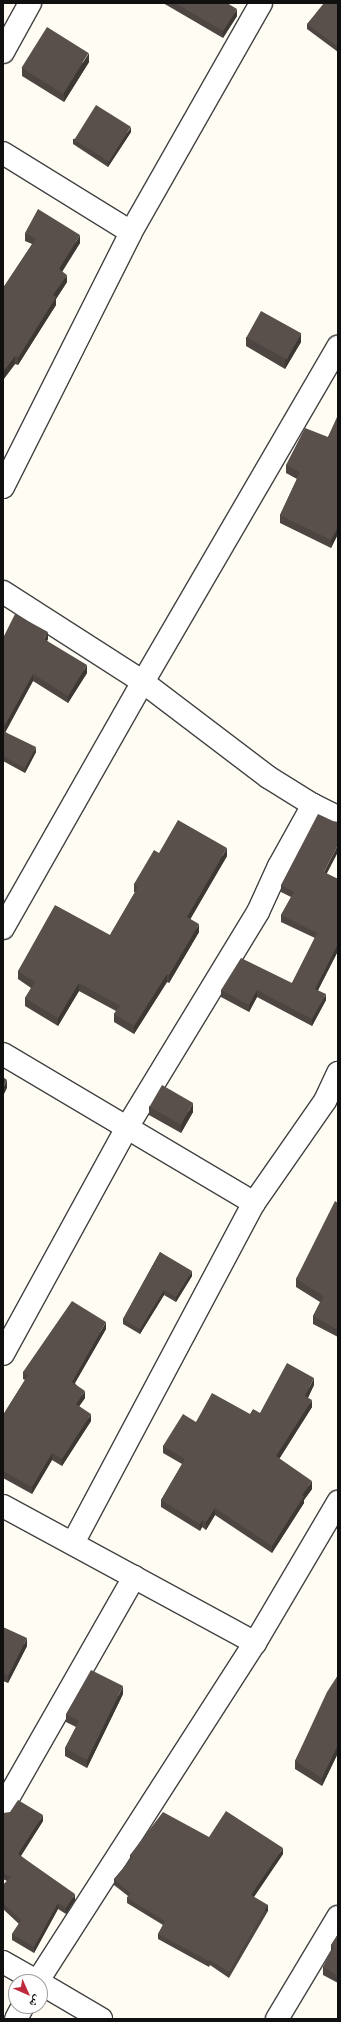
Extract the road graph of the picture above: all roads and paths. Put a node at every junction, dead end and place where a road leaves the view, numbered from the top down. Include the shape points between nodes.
1 (30, 3) edge
2 (261, 3) edge
3 (3, 52) edge
4 (3, 153) edge
5 (131, 232) junction
6 (338, 347) edge
7 (3, 487) edge
8 (3, 592) edge
9 (143, 682) junction
10 (313, 805) junction
11 (338, 817) edge
12 (3, 928) edge
13 (3, 1054) edge
14 (338, 1073) edge
15 (126, 1129) junction
16 (254, 1203) junction
17 (3, 1354) edge
18 (338, 1502) edge
19 (3, 1506) edge
20 (73, 1543) junction
21 (134, 1577) junction
22 (255, 1643) junction
23 (3, 1807) edge
24 (338, 1917) edge
25 (3, 1962) edge
26 (24, 1974) edge
27 (43, 1974) edge
28 (48, 1988) edge
29 (101, 2019) edge
30 (277, 2019) edge

1 - 3 street
2 - 5 street
4 - 5 street
5 - 7 street
6 - 9 street
8 - 9 street
9 - 10 street via 268,777
9 - 12 street
10 - 11 street
10 - 15 street via 279,866 258,912
13 - 15 street
14 - 16 street via 325,1101
15 - 16 street
15 - 17 street
16 - 20 street
18 - 22 street
19 - 20 street
20 - 21 street
21 - 22 street
21 - 23 street
22 - 27 street
24 - 30 street
25 - 26 street
28 - 29 street

